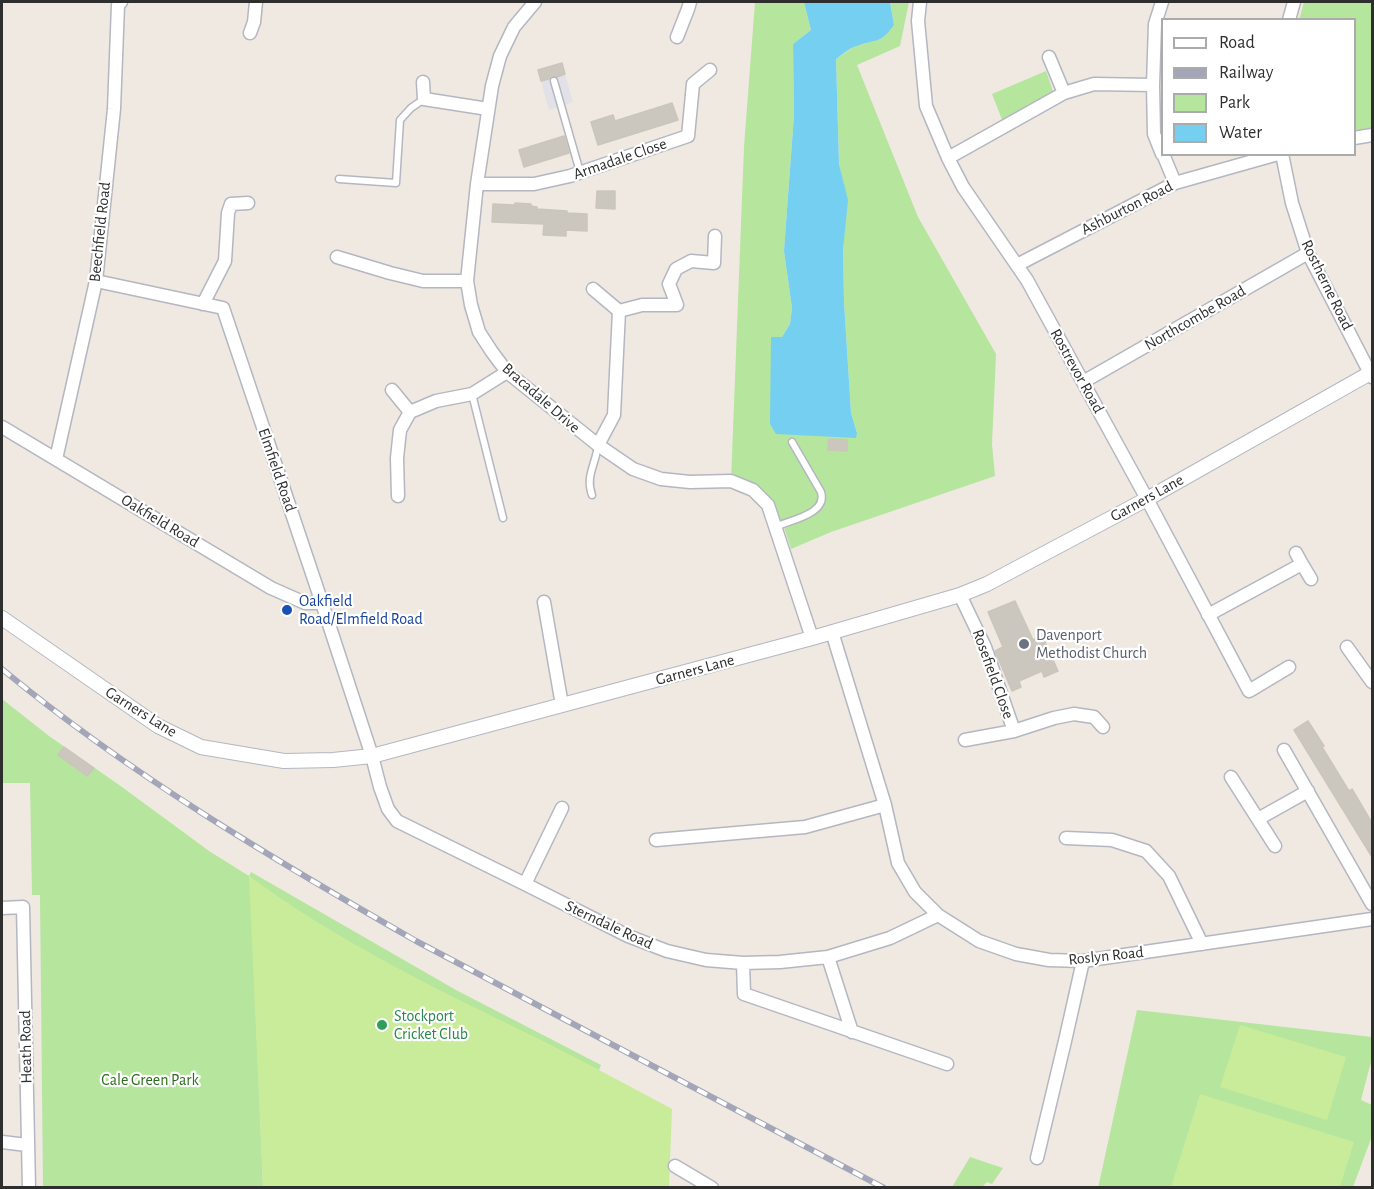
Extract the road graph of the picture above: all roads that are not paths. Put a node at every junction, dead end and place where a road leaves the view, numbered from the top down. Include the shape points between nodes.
1 (121, 2) edge
2 (256, 2) edge
3 (533, 2) edge
4 (690, 2) edge
5 (920, 2) edge
6 (1162, 2) edge
7 (1294, 2) edge
8 (1290, 18) edge
9 (250, 33) dead end
10 (676, 37) dead end
11 (1049, 57) dead end
12 (710, 70) dead end
13 (423, 81) dead end
14 (554, 81) dead end
15 (1153, 85) junction
16 (1064, 93) junction
17 (424, 99) junction
18 (488, 109) junction
19 (1372, 135) edge
20 (1356, 138) edge
21 (1161, 150) edge
22 (1164, 156) edge
23 (1273, 156) edge
24 (1280, 156) edge
25 (948, 158) junction
26 (580, 173) junction
27 (339, 179) dead end
28 (1175, 183) junction
29 (477, 184) junction
30 (248, 202) dead end
31 (715, 236) dead end
32 (1308, 253) junction
33 (337, 257) dead end
34 (1017, 265) junction
35 (96, 281) junction
36 (467, 281) junction
37 (593, 289) dead end
38 (203, 304) junction
39 (619, 311) junction
40 (507, 372) junction
41 (1372, 374) edge
42 (1083, 382) junction
43 (392, 390) dead end
44 (472, 394) junction
45 (410, 412) junction
46 (2, 427) edge
47 (792, 442) dead end
48 (598, 445) junction
49 (56, 459) junction
50 (592, 495) dead end
51 (398, 496) dead end
52 (1147, 499) junction
53 (503, 518) dead end
54 (775, 527) junction
55 (1311, 579) dead end
56 (960, 595) junction
57 (544, 602) dead end
58 (322, 603) junction
59 (1208, 615) junction
60 (2, 618) edge
61 (832, 632) junction
62 (812, 638) junction
63 (1347, 647) dead end
64 (1289, 666) dead end
65 (1372, 682) edge
66 (562, 705) junction
67 (1103, 728) dead end
68 (1014, 732) junction
69 (965, 740) dead end
70 (1284, 750) dead end
71 (372, 756) junction
72 (1231, 777) dead end
73 (1308, 791) junction
74 (885, 805) junction
75 (562, 808) dead end
76 (1258, 819) junction
77 (1066, 838) dead end
78 (656, 840) dead end
79 (1275, 846) dead end
80 (525, 884) junction
81 (1372, 904) edge
82 (2, 908) edge
83 (938, 915) junction
84 (1372, 919) edge
85 (1202, 944) junction
86 (828, 957) junction
87 (1083, 961) junction
88 (743, 963) junction
89 (852, 1032) junction
90 (947, 1064) dead end
91 (2, 1142) edge
92 (27, 1145) junction
93 (1037, 1158) dead end
94 (675, 1167) dead end
95 (28, 1188) edge
96 (712, 1188) edge

1 - 35 street, Beechfield Road
2 - 9 street
3 - 18 street, Bracadale Drive via 514,27 500,57
4 - 10 street
5 - 25 street, Rostrevor Road via 918,21 926,106
6 - 15 street via 1155,24
7 - 8 street
11 - 16 street
12 - 26 street, Armadale Close via 693,84 688,136
13 - 17 street
14 - 26 lane
15 - 16 street via 1094,84
15 - 21 street via 1154,134
16 - 25 street
17 - 18 street
17 - 27 lane via 400,120 396,183
18 - 29 street, Bracadale Drive
19 - 20 street
22 - 28 street
23 - 28 street, Ashburton Road
24 - 32 street, Rostherne Road
25 - 34 street, Rostrevor Road via 963,187
26 - 29 street, Armadale Close via 534,184
28 - 34 street, Ashburton Road
29 - 36 street, Bracadale Drive
30 - 38 street via 231,204 225,261
31 - 39 street via 714,263 691,261 676,269 669,284 677,305 642,305
32 - 41 street, Rostherne Road
32 - 42 street, Northcombe Road
33 - 36 street via 423,281
34 - 42 street, Rostrevor Road
35 - 38 street, Elmfield Road
35 - 49 street, Beechfield Road
36 - 40 street, Bracadale Drive via 479,332
37 - 39 street
38 - 58 street, Elmfield Road via 223,308
39 - 48 street via 614,415
40 - 44 street
40 - 48 street, Bracadale Drive
41 - 52 street, Garners Lane
42 - 52 street, Rostrevor Road
43 - 45 street
44 - 45 street via 436,401
44 - 53 lane
45 - 51 street via 400,430
46 - 49 street, Oakfield Road
47 - 54 lane via 821,492 822,503 814,512
48 - 50 lane via 589,486
48 - 54 street, Bracadale Drive via 633,469 660,479 731,482 753,490 768,505
49 - 58 street, Oakfield Road via 271,588 304,603
52 - 56 street, Garners Lane
52 - 59 street, Rostrevor Road
54 - 62 street, Bracadale Drive
55 - 59 street via 1299,558
56 - 61 street, Garners Lane
56 - 68 street, Rosefield Close via 985,647
57 - 66 street
58 - 71 street, Elmfield Road
59 - 64 street, Rostrevor Road via 1249,691
60 - 71 street, Garners Lane via 158,726 201,747 284,761
61 - 62 street, Garners Lane
61 - 74 street, Roslyn Road
62 - 66 street, Garners Lane
63 - 65 street
66 - 71 street, Garners Lane
67 - 68 street, Rosefield Close via 1094,717 1074,714
68 - 69 street
70 - 73 street
71 - 80 street, Sterndale Road via 388,809 397,821
72 - 76 street
73 - 76 street
73 - 81 street
74 - 78 street via 805,827
74 - 83 street, Roslyn Road via 898,863 915,892
75 - 80 street
76 - 79 street
77 - 85 street via 1112,840 1146,851 1168,876
80 - 88 street, Sterndale Road via 628,936 667,951
82 - 92 street, Heath Road via 23,907
83 - 86 street, Sterndale Road via 890,938
83 - 87 street, Roslyn Road via 979,941 1016,954
84 - 85 street, Roslyn Road
85 - 87 street, Roslyn Road
86 - 88 street, Sterndale Road
86 - 89 street
87 - 93 street
88 - 89 street via 744,994
89 - 90 street
91 - 92 street
92 - 95 street, Heath Road
94 - 96 street

